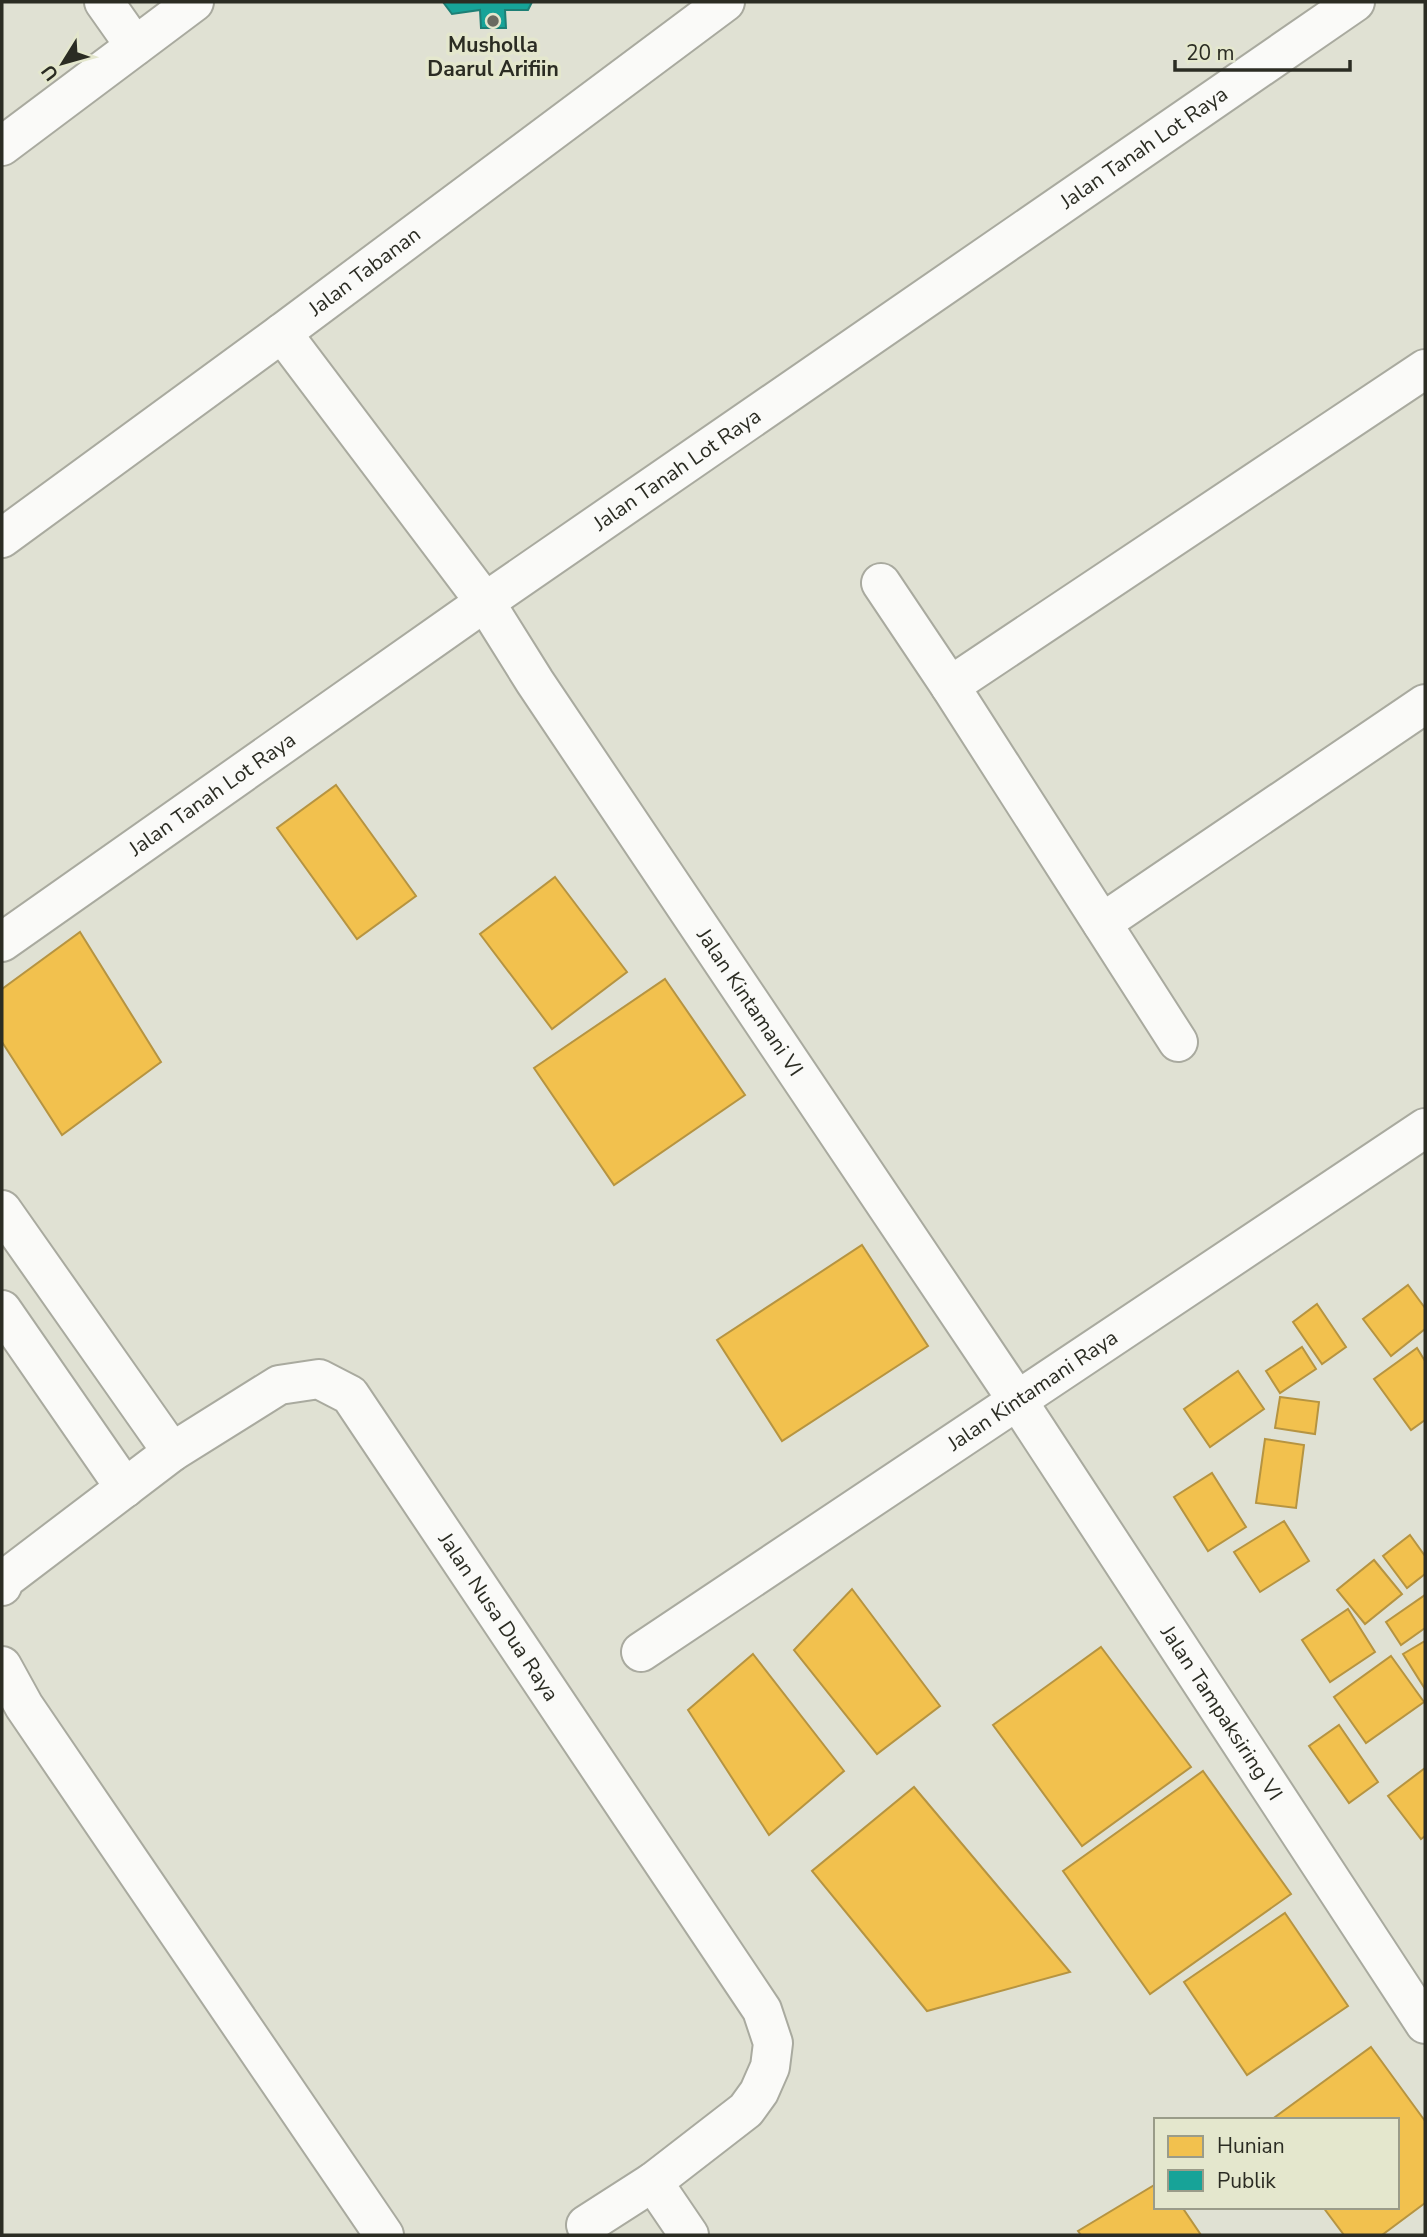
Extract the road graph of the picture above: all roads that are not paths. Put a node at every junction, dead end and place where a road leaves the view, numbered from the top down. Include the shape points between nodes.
1 (104, 2) edge
2 (194, 2) edge
3 (725, 2) edge
4 (1355, 2) edge
5 (135, 46) junction
6 (2, 146) edge
7 (282, 333) junction
8 (1425, 369) edge
9 (2, 538) edge
10 (881, 583) dead end
11 (485, 602) junction
12 (950, 686) junction
13 (1425, 704) edge
14 (1102, 923) junction
15 (2, 942) edge
16 (1178, 1042) dead end
17 (1425, 1128) edge
18 (2, 1210) edge
19 (2, 1310) edge
20 (1017, 1401) junction
21 (172, 1452) junction
22 (125, 1488) junction
23 (2, 1586) edge
24 (641, 1652) dead end
25 (2, 1666) edge
26 (1425, 2024) edge
27 (653, 2182) junction
28 (582, 2232) edge
29 (384, 2235) edge
30 (689, 2235) edge

1 - 5 street
2 - 5 street
3 - 7 street, Jalan Tabanan
4 - 11 street, Jalan Tanah Lot Raya
5 - 6 street
7 - 9 street, Jalan Tabanan
7 - 11 street, Jalan Kintamani VI
8 - 12 street
10 - 12 street
11 - 15 street, Jalan Tanah Lot Raya
11 - 20 street, Jalan Kintamani VI
12 - 14 street
13 - 14 street
14 - 16 street
17 - 20 street, Jalan Kintamani Raya
18 - 21 street
19 - 22 street
20 - 24 street, Jalan Kintamani Raya
20 - 26 street, Jalan Tampaksiring VI
21 - 22 street, Jalan Nusa Dua Raya
21 - 27 street, Jalan Nusa Dua Raya via 279,1385 319,1379 351,1395 762,2010 773,2043 771,2067 759,2092 746,2110
22 - 23 street via 5,1579
25 - 29 street via 24,1706
27 - 28 street, Jalan Nusa Dua Raya
27 - 30 street

